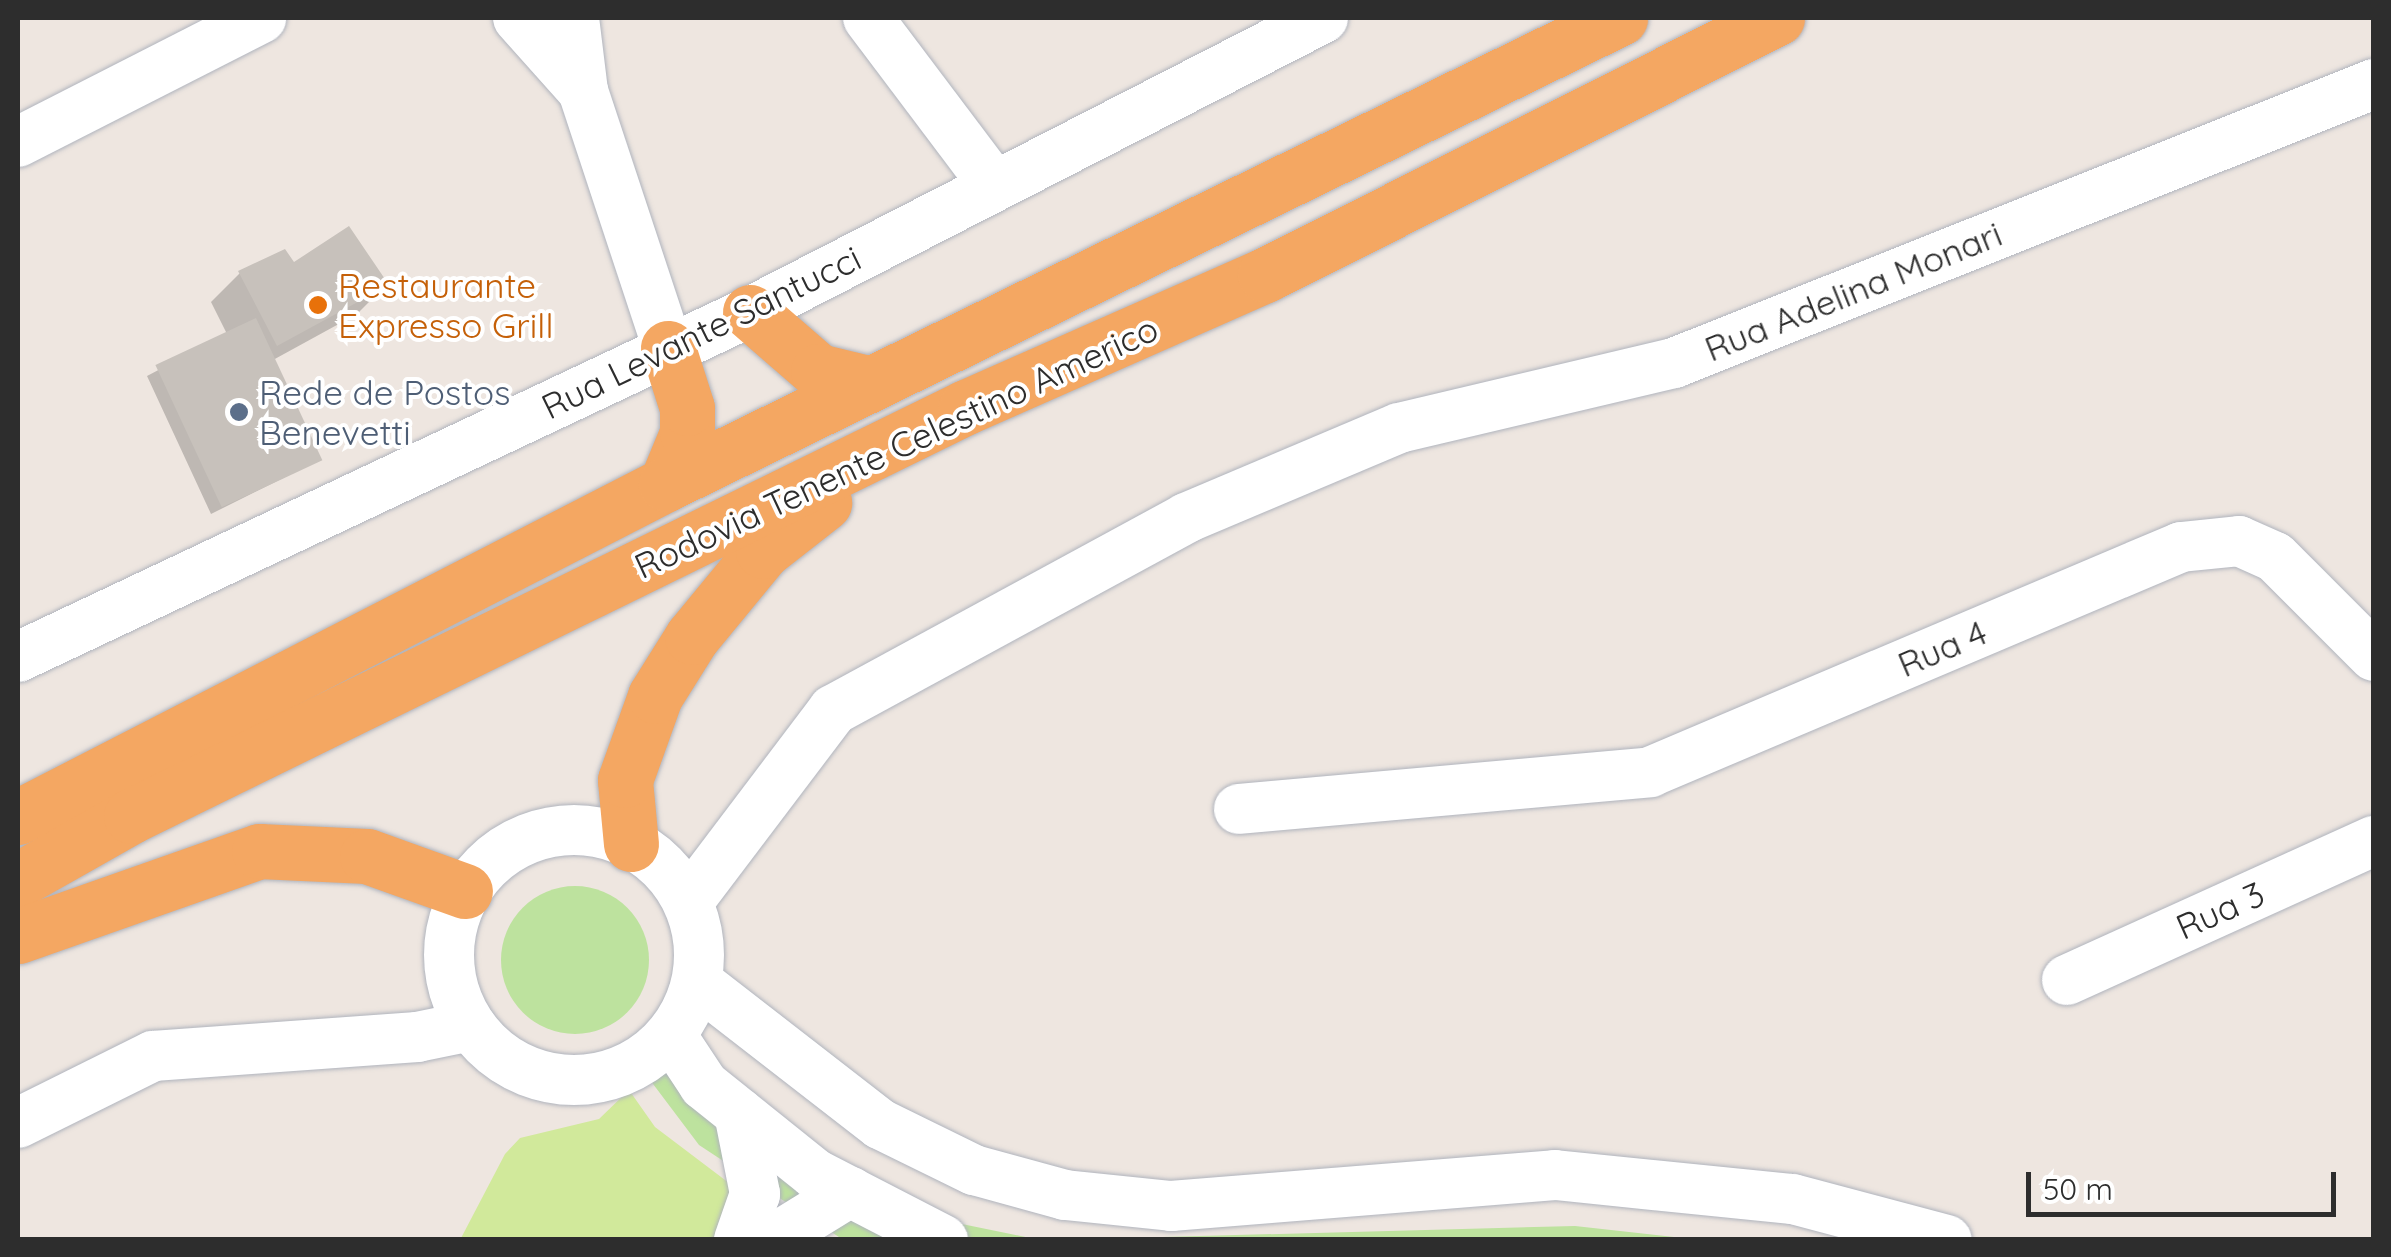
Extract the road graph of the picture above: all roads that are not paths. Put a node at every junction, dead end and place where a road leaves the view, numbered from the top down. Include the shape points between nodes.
1 (261, 18) edge
2 (518, 18) edge
3 (574, 18) edge
4 (868, 18) edge
5 (1620, 18) edge
6 (1777, 18) edge
7 (1317, 19) edge
8 (188, 34) edge
9 (2374, 84) edge
10 (583, 91) junction
11 (18, 142) edge
12 (994, 186) junction
13 (750, 312) junction
14 (668, 348) junction
15 (868, 383) junction
16 (912, 434) junction
17 (666, 484) junction
18 (2374, 656) edge
19 (18, 657) edge
20 (1238, 810) dead end
21 (18, 818) edge
22 (2374, 841) edge
23 (631, 844) junction
24 (18, 880) edge
25 (465, 892) junction
26 (688, 902) junction
27 (18, 936) edge
28 (2066, 980) dead end
29 (697, 982) junction
30 (471, 1026) junction
31 (671, 1035) junction
32 (739, 1113) junction
33 (18, 1124) edge
34 (850, 1192) junction
35 (739, 1240) edge
36 (772, 1240) edge
37 (943, 1240) edge
38 (1947, 1240) edge

1 - 8 street
2 - 10 street
3 - 10 street
4 - 12 street
5 - 15 highway, Rodovia Tenente Celestino Americo
6 - 16 highway, Rodovia Tenente Celestino Americo via 1265,275
7 - 12 street, Rua Levante Santucci
8 - 11 street
9 - 26 street, Rua Adelina Monari via 1674,363 1399,428 1186,518 833,710
10 - 14 street
12 - 13 street, Rua Levante Santucci
13 - 14 street, Rua Levante Santucci
13 - 15 highway via 818,371
14 - 17 highway via 687,408 687,433
14 - 19 street, Rua Levante Santucci
15 - 17 highway, Rodovia Tenente Celestino Americo
16 - 23 highway via 762,551 692,636 655,696 624,780
16 - 24 highway, Rodovia Tenente Celestino Americo via 131,816
17 - 21 highway, Rodovia Tenente Celestino Americo
18 - 20 street, Rua 4 via 2275,558 2239,541 2181,547 1650,772
22 - 28 street, Rua 3
23 - 25 street via 596,832 558,831 521,841 489,862
23 - 26 street via 664,868
25 - 27 highway via 367,856 259,851
25 - 30 street via 448,964
26 - 29 street via 698,942
29 - 31 street
29 - 38 street via 880,1124 974,1170 1065,1195 1172,1206 1555,1175 1793,1199
30 - 31 street via 500,1056 538,1075 574,1080 610,1075 644,1060
30 - 33 street via 153,1056
31 - 32 street via 704,1086
32 - 34 street via 815,1174
32 - 35 street via 755,1194
34 - 36 street
34 - 37 street

